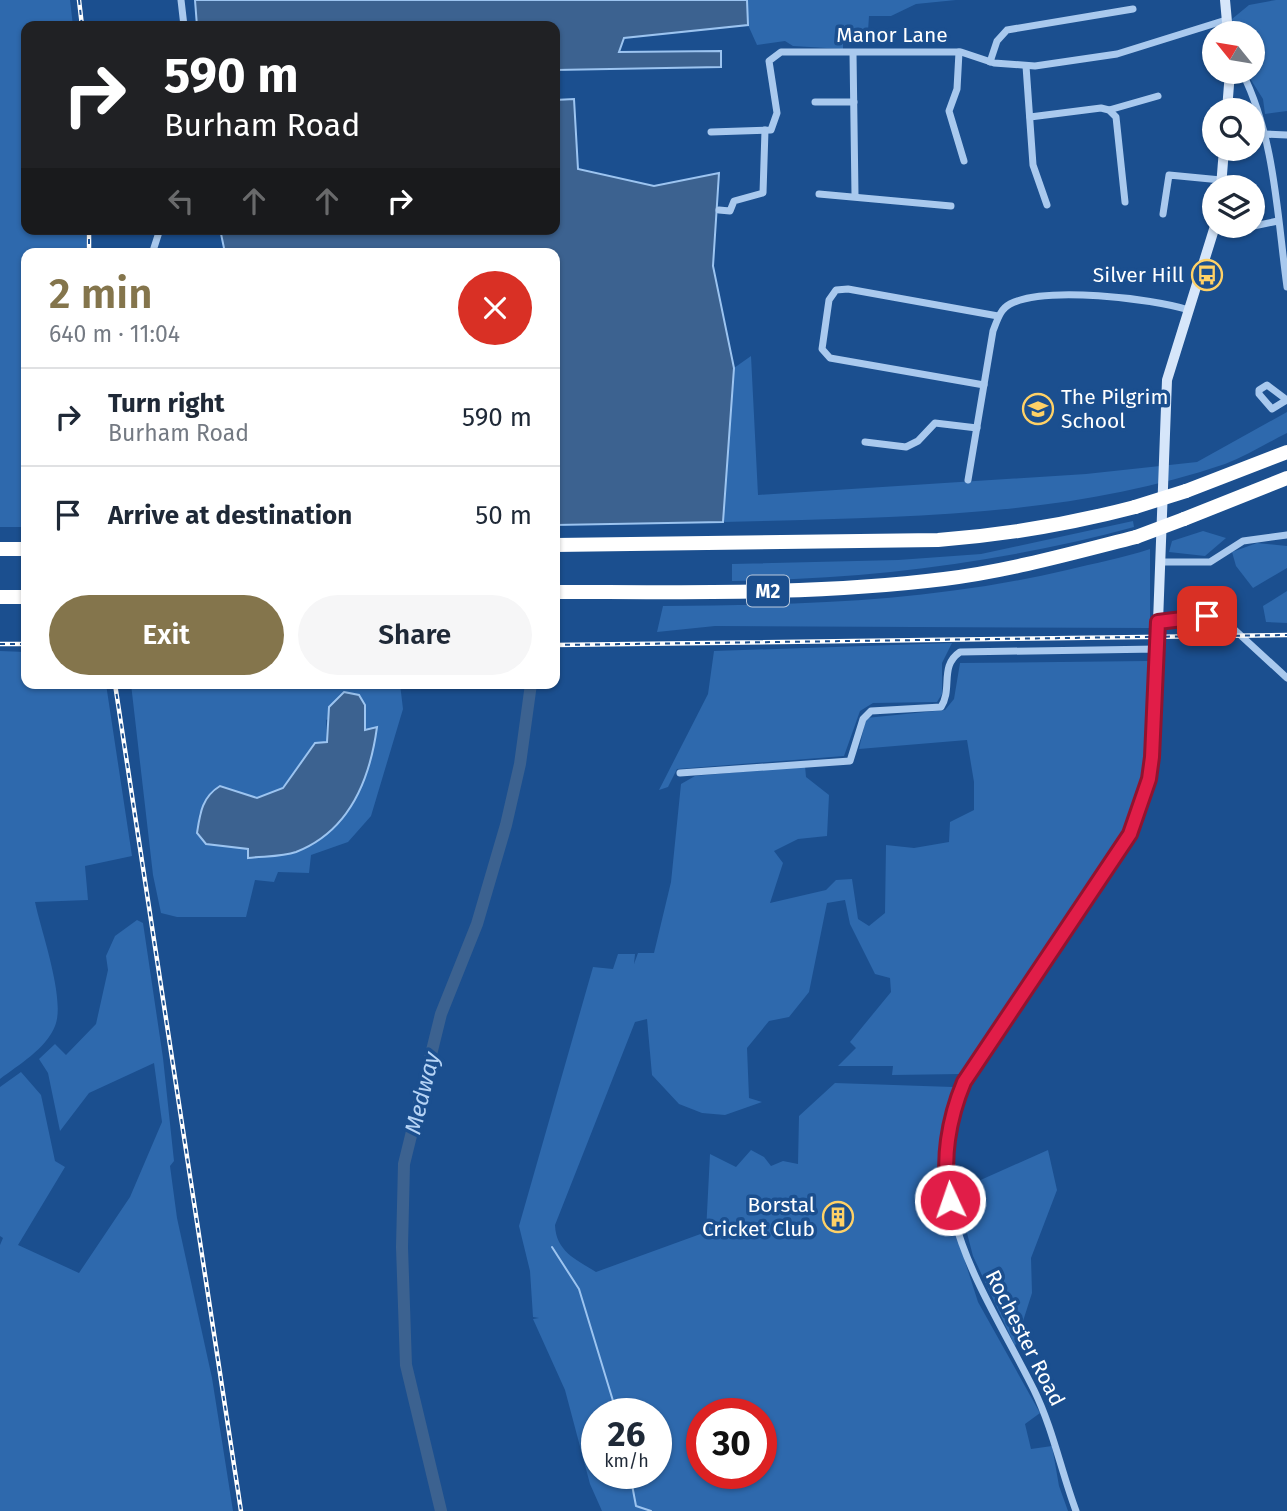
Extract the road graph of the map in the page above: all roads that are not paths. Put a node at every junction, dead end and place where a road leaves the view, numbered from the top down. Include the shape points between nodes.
1 (181, 0) edge
2 (1225, 0) edge
3 (1133, 9) dead end
4 (1226, 20) joint
5 (183, 21) edge
6 (959, 52) junction
7 (853, 53) junction
8 (990, 62) junction
9 (1026, 66) junction
10 (1157, 96) dead end
11 (815, 102) dead end
12 (854, 102) junction
13 (1110, 110) junction
14 (1030, 117) junction
15 (765, 130) junction
16 (711, 132) dead end
17 (1265, 134) edge
18 (1287, 135) edge
19 (1265, 141) edge
20 (964, 161) dead end
21 (1202, 181) edge
22 (819, 194) dead end
23 (855, 195) junction
24 (1125, 202) dead end
25 (1047, 205) dead end
26 (951, 206) dead end
27 (1283, 206) edge
28 (719, 210) dead end
29 (1163, 214) dead end
30 (1278, 221) junction
31 (1265, 224) edge
32 (1212, 238) edge
33 (1287, 287) edge
34 (1189, 310) junction
35 (998, 316) junction
36 (984, 385) junction
37 (977, 428) junction
38 (865, 442) dead end
39 (1287, 452) edge
40 (1287, 478) edge
41 (968, 480) dead end
42 (1287, 535) edge
43 (560, 545) edge
44 (0, 549) edge
45 (21, 549) edge
46 (1161, 562) junction
47 (560, 592) edge
48 (0, 597) edge
49 (21, 597) edge
50 (1158, 622) junction
51 (1157, 649) junction
52 (1287, 678) edge
53 (680, 773) dead end
54 (1076, 1511) edge

1 - 5 street
2 - 4 street
3 - 8 street via 1007,30 997,41
4 - 9 street, Manor Lane via 1117,54
6 - 7 street, Manor Lane
6 - 8 street, Manor Lane
6 - 20 street via 957,89 949,111
7 - 12 street
7 - 15 street, Manor Lane via 776,54 768,71 776,121 771,130
8 - 9 street, Manor Lane
9 - 14 street
10 - 13 street
11 - 12 street
12 - 23 street
13 - 14 street
13 - 24 street via 1116,117
14 - 25 street via 1033,165
15 - 16 street
15 - 28 street via 763,193 734,201 730,211
17 - 18 street
19 - 27 street
21 - 29 street via 1169,175
22 - 23 street
23 - 26 street
27 - 30 street
30 - 31 street
30 - 33 street
32 - 34 street
34 - 35 street via 1137,298 1075,296 1025,299 1007,305
34 - 46 street via 1165,390
35 - 36 street
35 - 36 street via 840,288 830,295 827,309 822,349 830,358
36 - 37 street
37 - 38 street via 935,423 906,447
37 - 41 street
39 - 43 highway, M2, bridge via 1135,507 1085,520 975,537
40 - 47 highway, M2, bridge via 1136,537 980,573 802,590
42 - 46 street via 1243,541 1210,562
44 - 45 highway
46 - 50 street
48 - 49 highway
50 - 51 street
50 - 52 street via 1207,616 1224,620
51 - 53 street via 960,652 948,666 947,698 942,707 871,711 863,719 850,761
51 - 54 street, Rochester Road via 1149,779 1130,834 964,1082 947,1145 948,1194 968,1262 1038,1400

